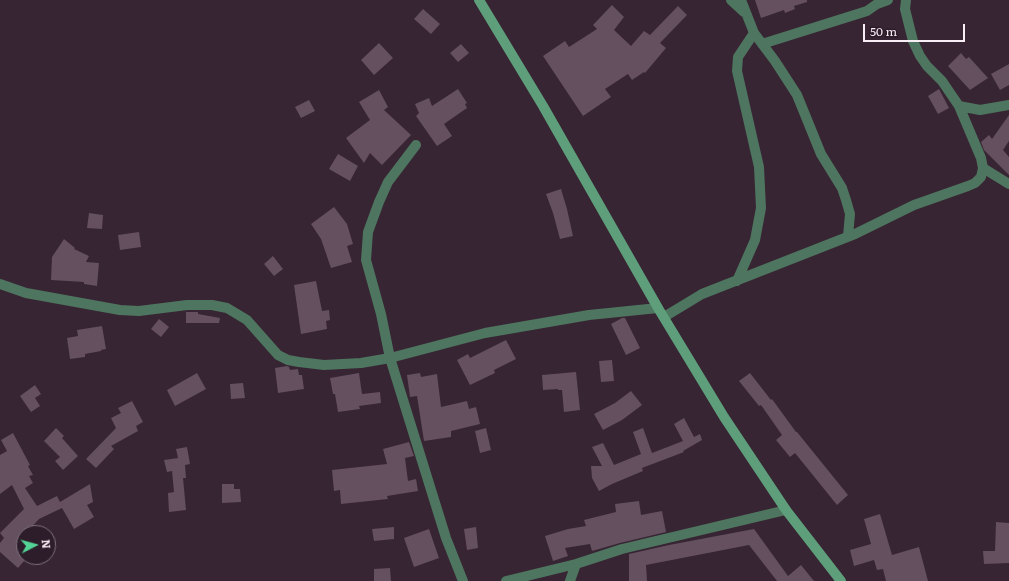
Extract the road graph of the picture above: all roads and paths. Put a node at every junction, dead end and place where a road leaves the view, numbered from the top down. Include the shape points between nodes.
1 (478, 0) edge
2 (731, 0) edge
3 (740, 0) edge
4 (888, 0) edge
5 (906, 0) edge
6 (745, 13) junction
7 (754, 33) junction
8 (762, 44) junction
9 (1009, 105) edge
10 (959, 106) junction
11 (416, 145) dead end
12 (983, 168) junction
13 (1009, 184) edge
14 (848, 236) junction
15 (737, 280) junction
16 (0, 284) edge
17 (658, 308) junction
18 (664, 318) junction
19 (390, 358) junction
20 (786, 510) junction
21 (576, 564) junction
22 (463, 581) edge
23 (506, 581) edge
24 (570, 581) edge
25 (842, 581) edge

1 - 17 main road via 543,106
2 - 6 street
3 - 6 street
4 - 8 street via 867,11
5 - 10 street via 907,22 920,56
6 - 7 street
7 - 8 street
7 - 15 street via 738,57 737,71 759,167 761,208 755,240
8 - 14 street via 797,95 821,154 842,188 850,214
9 - 10 street via 980,110
10 - 12 street
11 - 19 street via 388,182 368,232 366,260
12 - 13 street
12 - 14 street via 981,177 975,183 914,205
14 - 15 street
15 - 18 street via 702,294
16 - 19 street via 26,293 120,310 139,311 193,305 227,308 247,320 278,355 288,360 324,366
17 - 18 main road
17 - 19 street via 589,315 492,332
18 - 20 main road
19 - 22 street via 446,538
20 - 21 street via 622,549
20 - 25 main road
21 - 23 street
21 - 24 street

